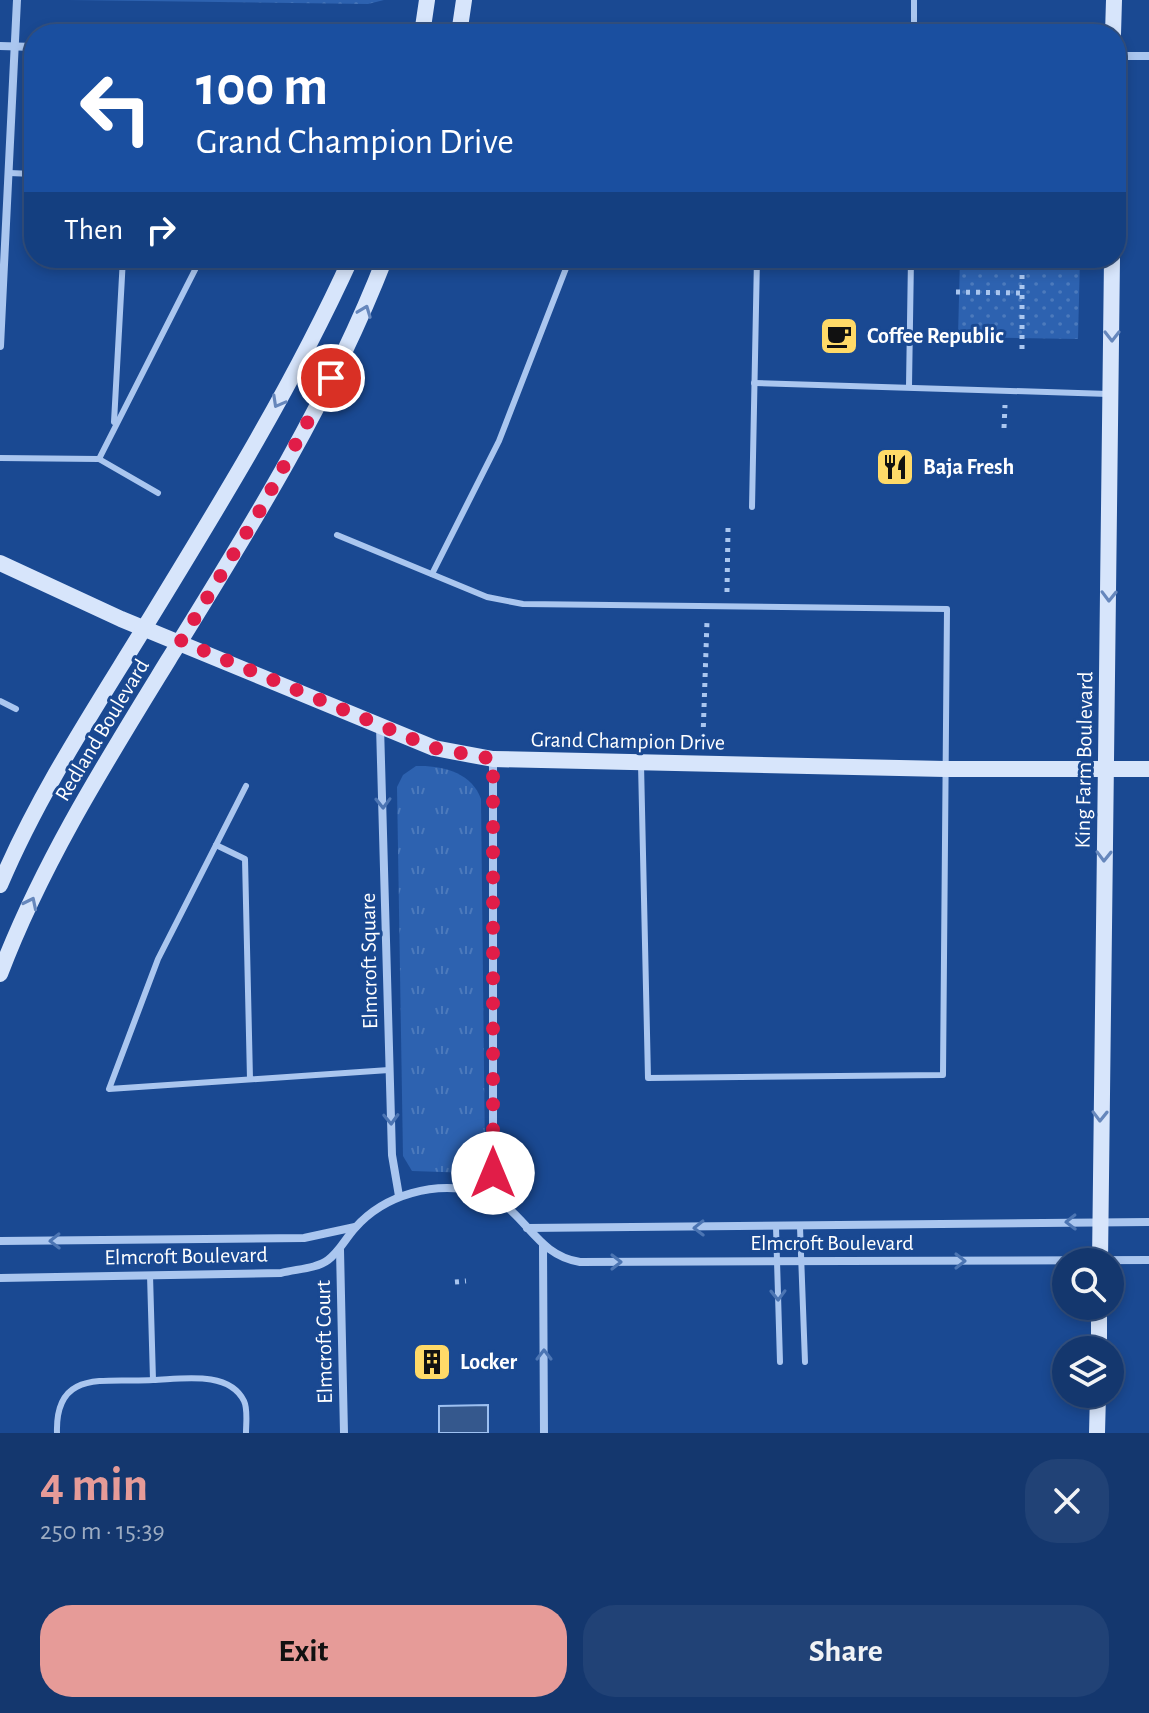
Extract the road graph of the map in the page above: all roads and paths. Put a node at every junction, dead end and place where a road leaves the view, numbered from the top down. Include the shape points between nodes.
1 (17, 0) edge
2 (427, 0) edge
3 (464, 0) edge
4 (914, 0) edge
5 (1114, 0) edge
6 (423, 24) edge
7 (460, 24) edge
8 (914, 24) edge
9 (1113, 24) edge
10 (0, 46) edge
11 (16, 46) junction
12 (24, 46) edge
13 (1126, 56) edge
14 (1149, 56) edge
15 (9, 173) junction
16 (24, 174) edge
17 (3, 218) edge
18 (122, 268) edge
19 (196, 268) edge
20 (346, 268) edge
21 (381, 268) edge
22 (566, 268) edge
23 (757, 268) edge
24 (911, 268) edge
25 (1022, 268) edge
26 (1112, 268) edge
27 (956, 292) dead end
28 (1022, 293) junction
29 (0, 346) edge
30 (1022, 349) dead end
31 (754, 383) junction
32 (909, 386) junction
33 (1112, 394) junction
34 (114, 425) junction
35 (0, 458) edge
36 (99, 459) junction
37 (158, 493) dead end
38 (752, 507) dead end
39 (728, 528) dead end
40 (337, 535) dead end
41 (0, 563) edge
42 (432, 574) junction
43 (727, 593) dead end
44 (707, 620) dead end
45 (144, 628) junction
46 (181, 641) junction
47 (0, 701) edge
48 (16, 709) dead end
49 (380, 725) junction
50 (703, 737) dead end
51 (493, 759) junction
52 (641, 764) junction
53 (1106, 768) junction
54 (945, 769) junction
55 (1149, 769) edge
56 (246, 786) dead end
57 (216, 845) junction
58 (0, 885) edge
59 (0, 974) edge
60 (389, 1070) junction
61 (250, 1079) junction
62 (399, 1196) junction
63 (493, 1198) junction
64 (1099, 1222) junction
65 (1149, 1222) edge
66 (355, 1227) junction
67 (776, 1227) junction
68 (800, 1227) junction
69 (527, 1228) junction
70 (0, 1241) edge
71 (543, 1245) junction
72 (1100, 1248) edge
73 (340, 1250) junction
74 (1149, 1260) edge
75 (801, 1261) junction
76 (1052, 1261) edge
77 (1124, 1261) edge
78 (777, 1262) junction
79 (150, 1275) junction
80 (0, 1278) edge
81 (466, 1281) dead end
82 (455, 1282) dead end
83 (780, 1362) dead end
84 (805, 1362) dead end
85 (153, 1380) junction
86 (1098, 1408) edge
87 (57, 1433) edge
88 (246, 1433) edge
89 (344, 1433) edge
90 (544, 1433) edge
91 (1097, 1433) edge

1 - 11 street
2 - 6 street
3 - 7 street
4 - 8 lane
5 - 9 street
10 - 11 street
11 - 12 street
11 - 15 street
13 - 14 street
15 - 16 lane
15 - 17 street
17 - 29 street
18 - 34 lane
19 - 34 lane
20 -> 45 street, Redland Boulevard via 304,356
46 -> 21 street, Redland Boulevard via 285,465 358,327
22 - 42 lane via 499,441
23 - 31 lane
24 - 32 lane
25 - 28 path
26 -> 33 street, King Farm Boulevard
27 - 28 path
28 - 30 path
31 - 32 lane
31 - 38 lane
32 - 33 lane
33 -> 53 street, King Farm Boulevard
34 - 36 lane
35 - 36 lane
36 - 37 lane
39 - 43 path
40 - 42 lane
41 - 45 street, Grand Champion Drive
42 - 54 lane via 487,597 523,604 947,609
44 - 50 path
45 - 46 street, Grand Champion Drive
45 - 58 street, Redland Boulevard via 65,756
46 - 49 street, Grand Champion Drive
59 -> 46 street, Redland Boulevard via 99,772
47 - 48 lane
49 - 51 street, Grand Champion Drive via 434,748
49 -> 60 street, Elmcroft Square
51 - 52 street, Grand Champion Drive
51 - 63 street
52 - 54 street, Grand Champion Drive
52 - 54 lane via 648,1078 943,1075
53 - 54 street, Grand Champion Drive
53 - 55 street, Grand Champion Drive
53 -> 64 street, King Farm Boulevard
56 - 57 lane
57 - 61 lane via 245,859
57 - 61 lane via 158,959 109,1089
60 - 61 lane
60 -> 62 street, Elmcroft Square
62 - 63 street, Elmcroft Boulevard via 447,1189
62 - 66 street, Elmcroft Boulevard
63 - 69 street, Elmcroft Boulevard
64 - 65 street, Elmcroft Boulevard
64 -> 68 street, Elmcroft Boulevard
64 - 72 street, King Farm Boulevard
66 -> 70 street, Elmcroft Boulevard via 304,1238
66 - 73 street, Elmcroft Boulevard
67 - 68 street, Elmcroft Boulevard
67 -> 69 street, Elmcroft Boulevard
67 - 78 lane
68 - 75 lane
69 - 71 street, Elmcroft Boulevard
71 -> 78 street, Elmcroft Boulevard via 560,1259 580,1262
90 -> 71 street
73 - 79 street, Elmcroft Boulevard via 325,1263 281,1273
73 - 89 street, Elmcroft Court
74 - 77 street, Elmcroft Boulevard
75 -> 76 street, Elmcroft Boulevard
75 - 78 street, Elmcroft Boulevard
75 - 84 lane
78 -> 83 lane
79 - 80 street, Elmcroft Boulevard
79 - 85 lane
81 - 82 path
85 - 87 lane via 80,1384 66,1391 56,1410
85 - 88 lane via 217,1380 233,1387 245,1403
86 - 91 street

